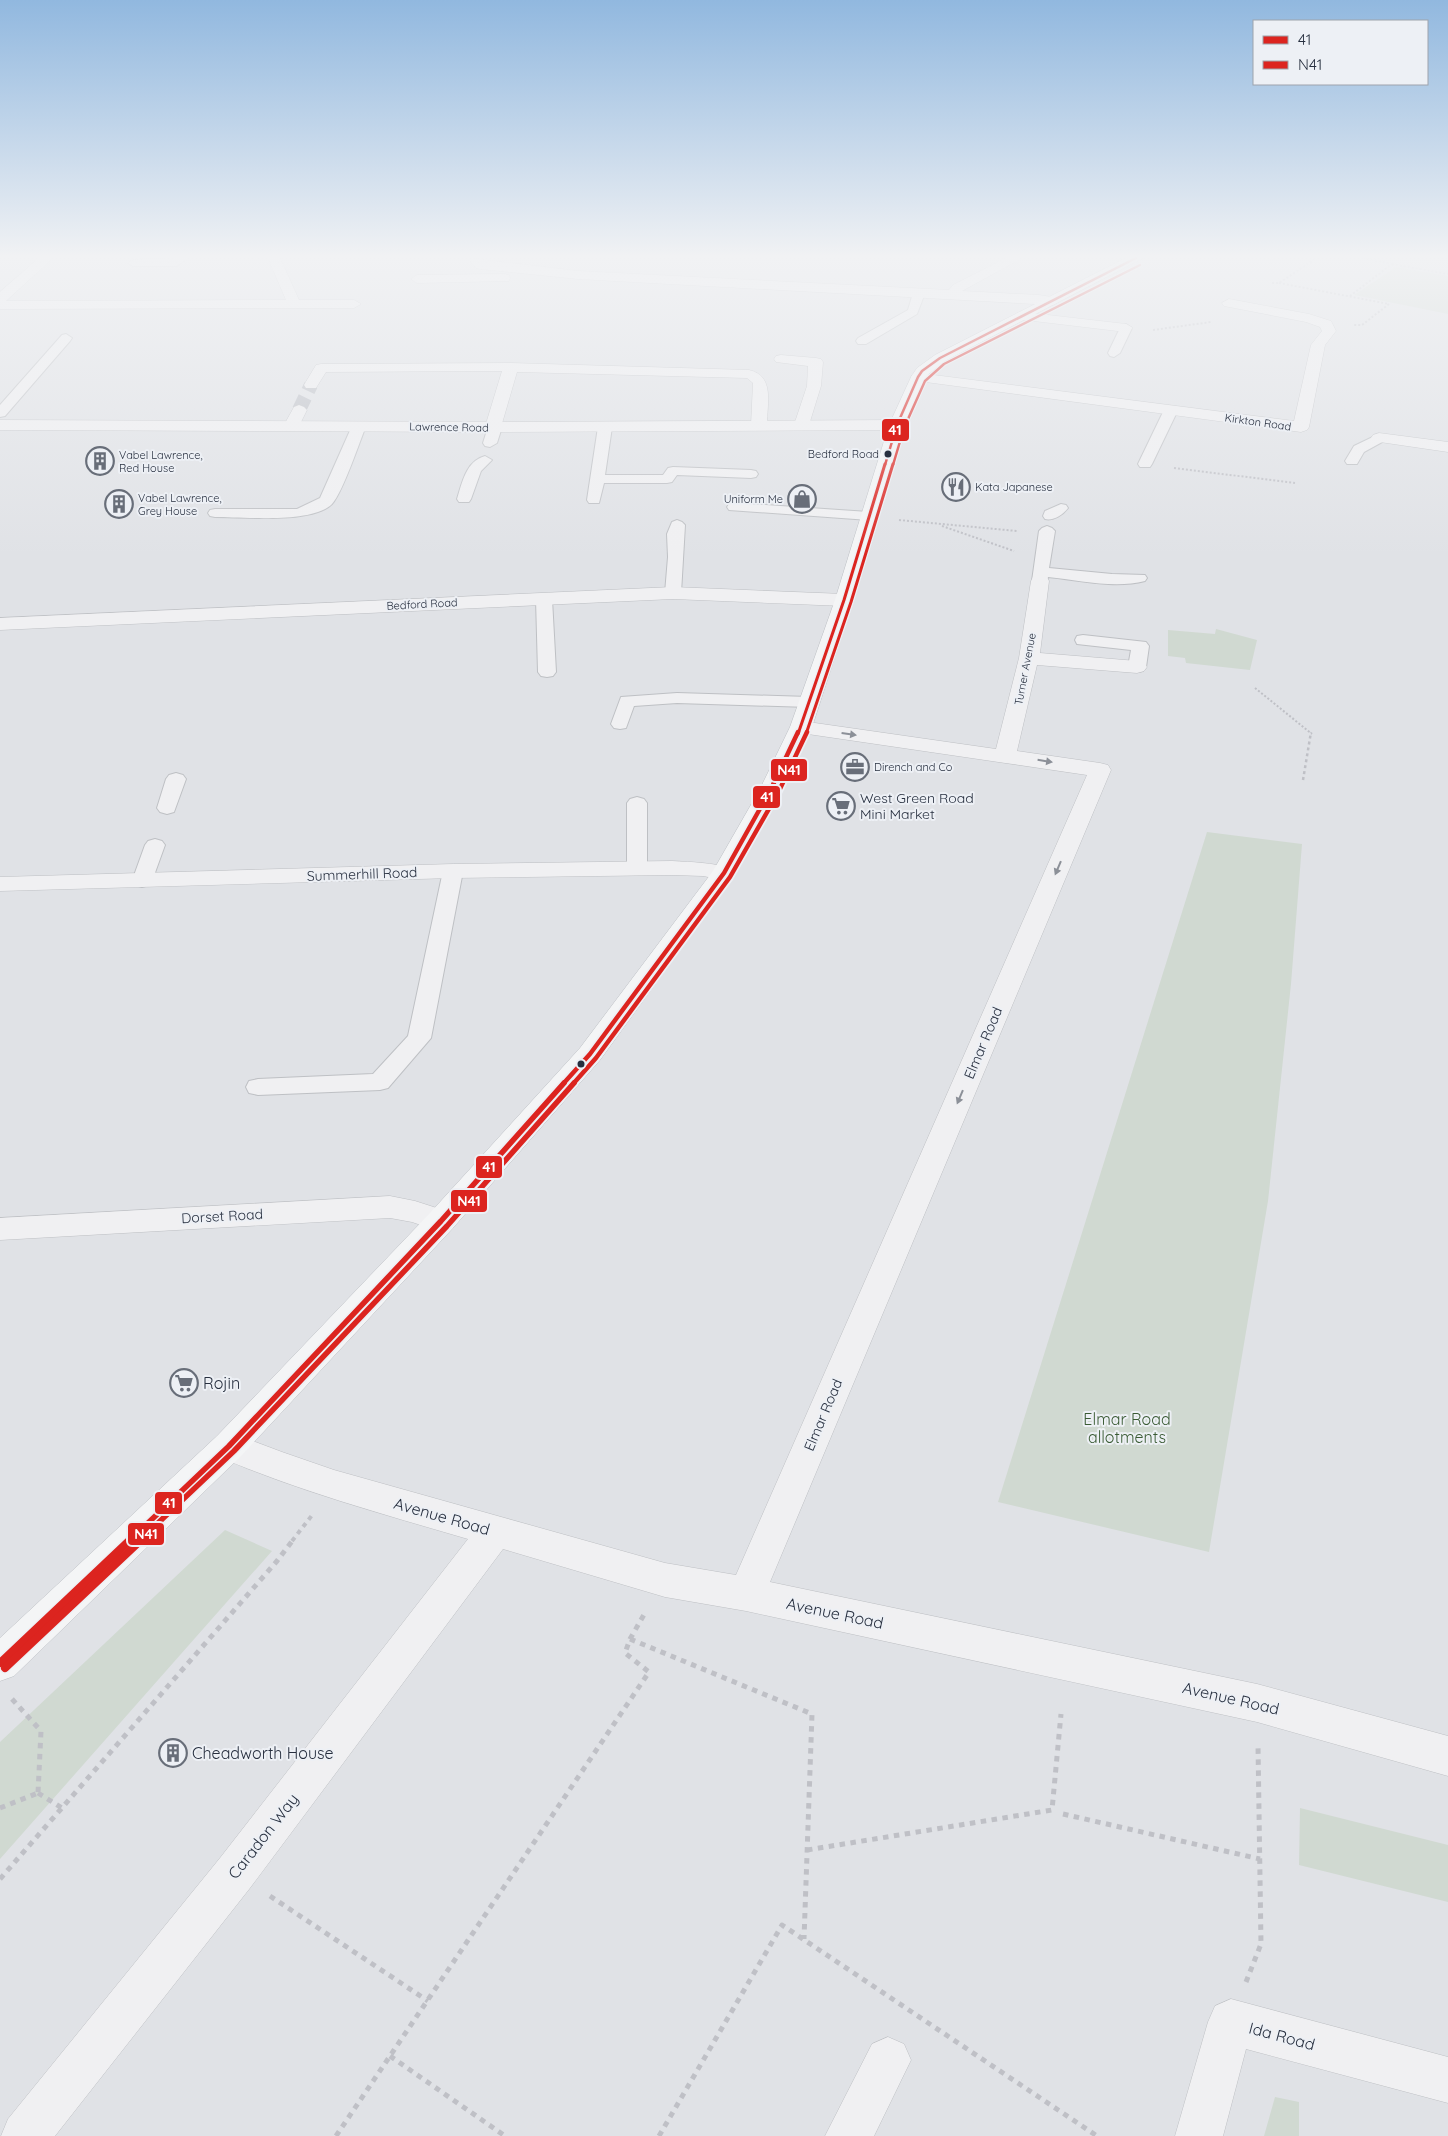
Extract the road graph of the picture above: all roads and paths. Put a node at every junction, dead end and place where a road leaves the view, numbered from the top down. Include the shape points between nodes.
1 (49, 358) edge
2 (941, 358) edge
3 (1315, 358) edge
4 (781, 360) dead end
5 (511, 367) junction
6 (918, 376) junction
7 (311, 385) tunnel mouth
8 (299, 410) tunnel mouth
9 (1171, 410) junction
10 (0, 413) edge
11 (0, 425) edge
12 (292, 425) junction
13 (759, 425) junction
14 (897, 425) junction
15 (359, 426) junction
16 (802, 426) junction
17 (606, 427) junction
18 (493, 432) junction
19 (1379, 438) joint
20 (1448, 447) edge
21 (485, 460) dead end
22 (1352, 461) dead end
23 (1145, 464) joint
24 (751, 474) dead end
25 (597, 479) junction
26 (1295, 483) dead end
27 (464, 499) dead end
28 (594, 500) dead end
29 (734, 507) dead end
30 (215, 513) dead end
31 (870, 515) junction
32 (1051, 522) joint
33 (937, 524) junction
34 (677, 525) dead end
35 (1041, 570) junction
36 (1140, 578) dead end
37 (673, 593) junction
38 (544, 598) junction
39 (844, 600) junction
40 (0, 624) edge
41 (1083, 640) dead end
42 (1029, 658) junction
43 (1137, 667) joint
44 (547, 672) dead end
45 (1255, 688) dead end
46 (809, 702) junction
47 (620, 724) dead end
48 (801, 727) junction
49 (1006, 755) junction
50 (176, 779) dead end
51 (1303, 780) dead end
52 (637, 803) dead end
53 (167, 808) dead end
54 (154, 845) dead end
55 (637, 868) junction
56 (453, 871) junction
57 (724, 873) junction
58 (142, 881) junction
59 (0, 884) edge
60 (258, 1087) dead end
61 (441, 1221) junction
62 (0, 1229) edge
63 (229, 1446) junction
64 (334, 1485) junction
65 (496, 1531) junction
66 (665, 1580) junction
67 (746, 1594) junction
68 (630, 1640) junction
69 (3, 1678) edge
70 (1257, 1703) junction
71 (1061, 1714) dead end
72 (1448, 1756) edge
73 (38, 1793) junction
74 (0, 1808) edge
75 (62, 1808) junction
76 (1063, 1814) dead end
77 (807, 1850) junction
78 (1260, 1859) junction
79 (235, 1872) junction
80 (0, 1879) edge
81 (804, 1939) dead end
82 (428, 2002) junction
83 (1231, 2022) junction
84 (390, 2056) junction
85 (888, 2060) dead end
86 (1448, 2080) edge
87 (25, 2136) edge
88 (336, 2136) edge
89 (505, 2136) edge
90 (849, 2136) edge
91 (1199, 2136) edge

1 - 10 lane
2 - 6 main road
3 - 9 street, Kirkton Road via 1301,427
4 - 16 street via 816,362 814,386
5 - 7 street via 321,368
5 - 13 street via 749,374 760,383
5 - 18 street
6 - 9 street, Kirkton Road
6 - 14 main road
8 - 12 street
9 - 23 lane
11 - 12 street, Lawrence Road
12 - 15 street, Lawrence Road
13 - 16 street, Lawrence Road
13 - 17 street, Lawrence Road
14 - 16 street, Lawrence Road
14 - 31 main road
15 - 18 street, Lawrence Road
15 - 30 lane via 326,501 299,513
17 - 18 street, Lawrence Road
17 - 25 lane
19 - 20 street
19 - 22 lane via 1359,449
21 - 27 lane via 474,470
23 - 26 path
24 - 25 lane via 674,471 667,479
25 - 28 lane
29 - 31 lane
31 - 33 path
31 - 39 main road
32 - 33 path
32 - 35 lane
33 - 35 path via 1027,556
34 - 37 lane
35 - 36 lane via 1083,569 1112,579
35 - 42 street, Turner Avenue
37 - 38 street, Bedford Road
37 - 39 street, Bedford Road
38 - 40 street, Bedford Road
38 - 44 lane
39 - 46 main road
41 - 43 lane via 1140,646
42 - 43 street
42 - 49 street, Turner Avenue
45 - 51 path via 1312,734
46 - 47 lane via 677,698 627,701
46 - 48 main road
48 -> 49 street, Elmar Road
48 - 57 main road
49 -> 67 street, Elmar Road via 1100,770
50 - 53 lane
52 - 55 lane
54 - 58 lane
55 - 56 street, Summerhill Road
55 - 57 street, Summerhill Road via 689,868
56 - 58 street, Summerhill Road
56 - 60 lane via 419,1038 380,1082
57 - 61 main road via 590,1054
58 - 59 street, Summerhill Road
61 - 62 street, Dorset Road via 390,1207
61 - 63 main road
63 - 64 street, Avenue Road
63 - 69 main road
64 - 65 street, Avenue Road
64 - 75 path via 277,1561
65 - 66 street, Avenue Road
65 - 79 street, Caradon Way
66 - 67 street, Avenue Road
66 - 68 path
67 - 70 street, Avenue Road
68 - 77 path via 812,1714
68 - 82 path via 625,1653 649,1672
69 - 73 path via 41,1731
70 - 72 street, Avenue Road
70 - 78 path
71 - 77 path via 1052,1810
73 - 74 path
73 - 75 path
75 - 80 path
76 - 78 path
77 - 81 path
78 - 83 path via 1260,1944
79 - 82 path
79 - 87 street, Caradon Way
82 - 84 path
83 - 86 street, Ida Road
83 - 91 street, Ida Road
84 - 88 path
84 - 89 path
85 - 90 street

